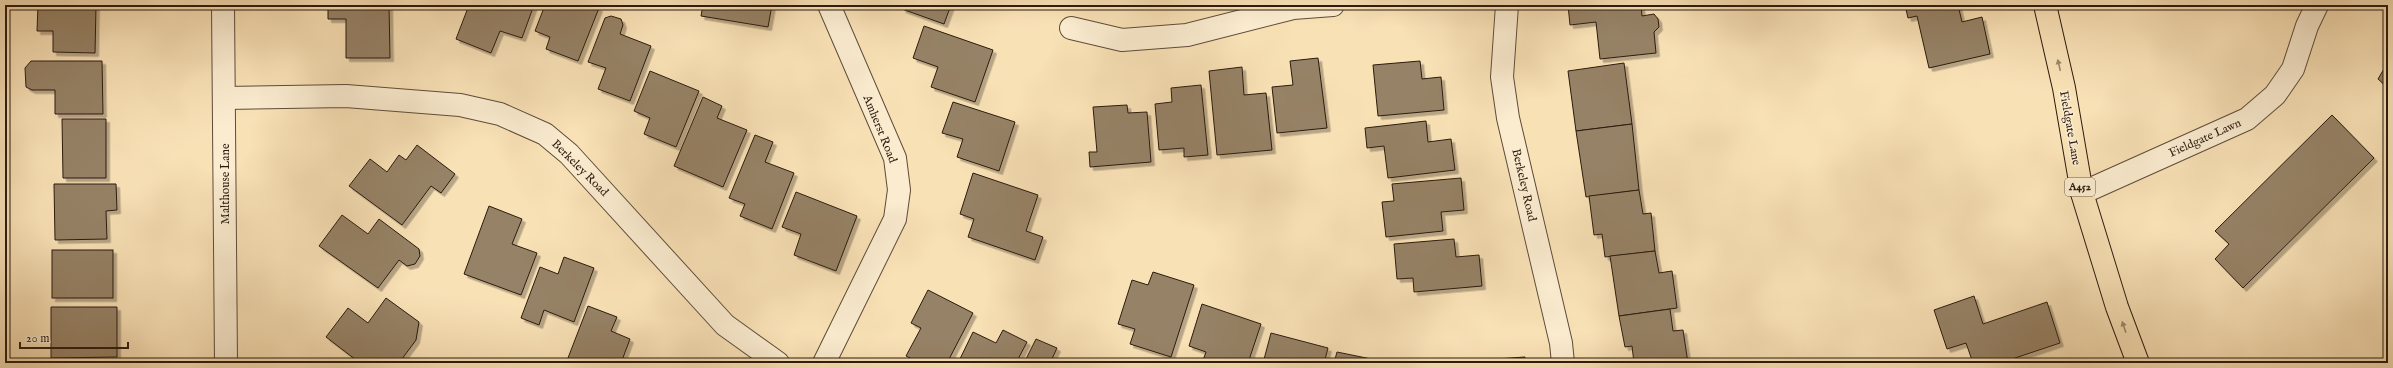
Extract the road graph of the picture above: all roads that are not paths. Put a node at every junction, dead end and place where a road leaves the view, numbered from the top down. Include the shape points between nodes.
1 (223, 5) edge
2 (829, 5) edge
3 (1333, 5) edge
4 (1507, 5) edge
5 (2045, 5) edge
6 (2317, 5) edge
7 (1071, 28) dead end
8 (224, 98) junction
9 (2082, 193) junction
10 (226, 363) edge
11 (778, 363) edge
12 (824, 363) edge
13 (1563, 363) edge
14 (2138, 363) edge

1 - 8 street, Malthouse Lane
2 - 12 street, Amherst Road via 895,158 899,190 895,219
3 - 7 street via 1293,8 1187,35 1122,40
4 - 13 street, Berkeley Road via 1502,77 1508,118 1561,343
9 -> 5 main road, Fieldgate Lane / A452 via 2064,88
6 - 9 street, Fieldgate Lawn via 2293,69 2275,95 2247,120
8 - 10 street, Malthouse Lane
8 - 11 street, Berkeley Road via 346,96 460,105 500,114 545,134 569,154 725,325
14 -> 9 main road, Fieldgate Lane / A452 via 2117,307

